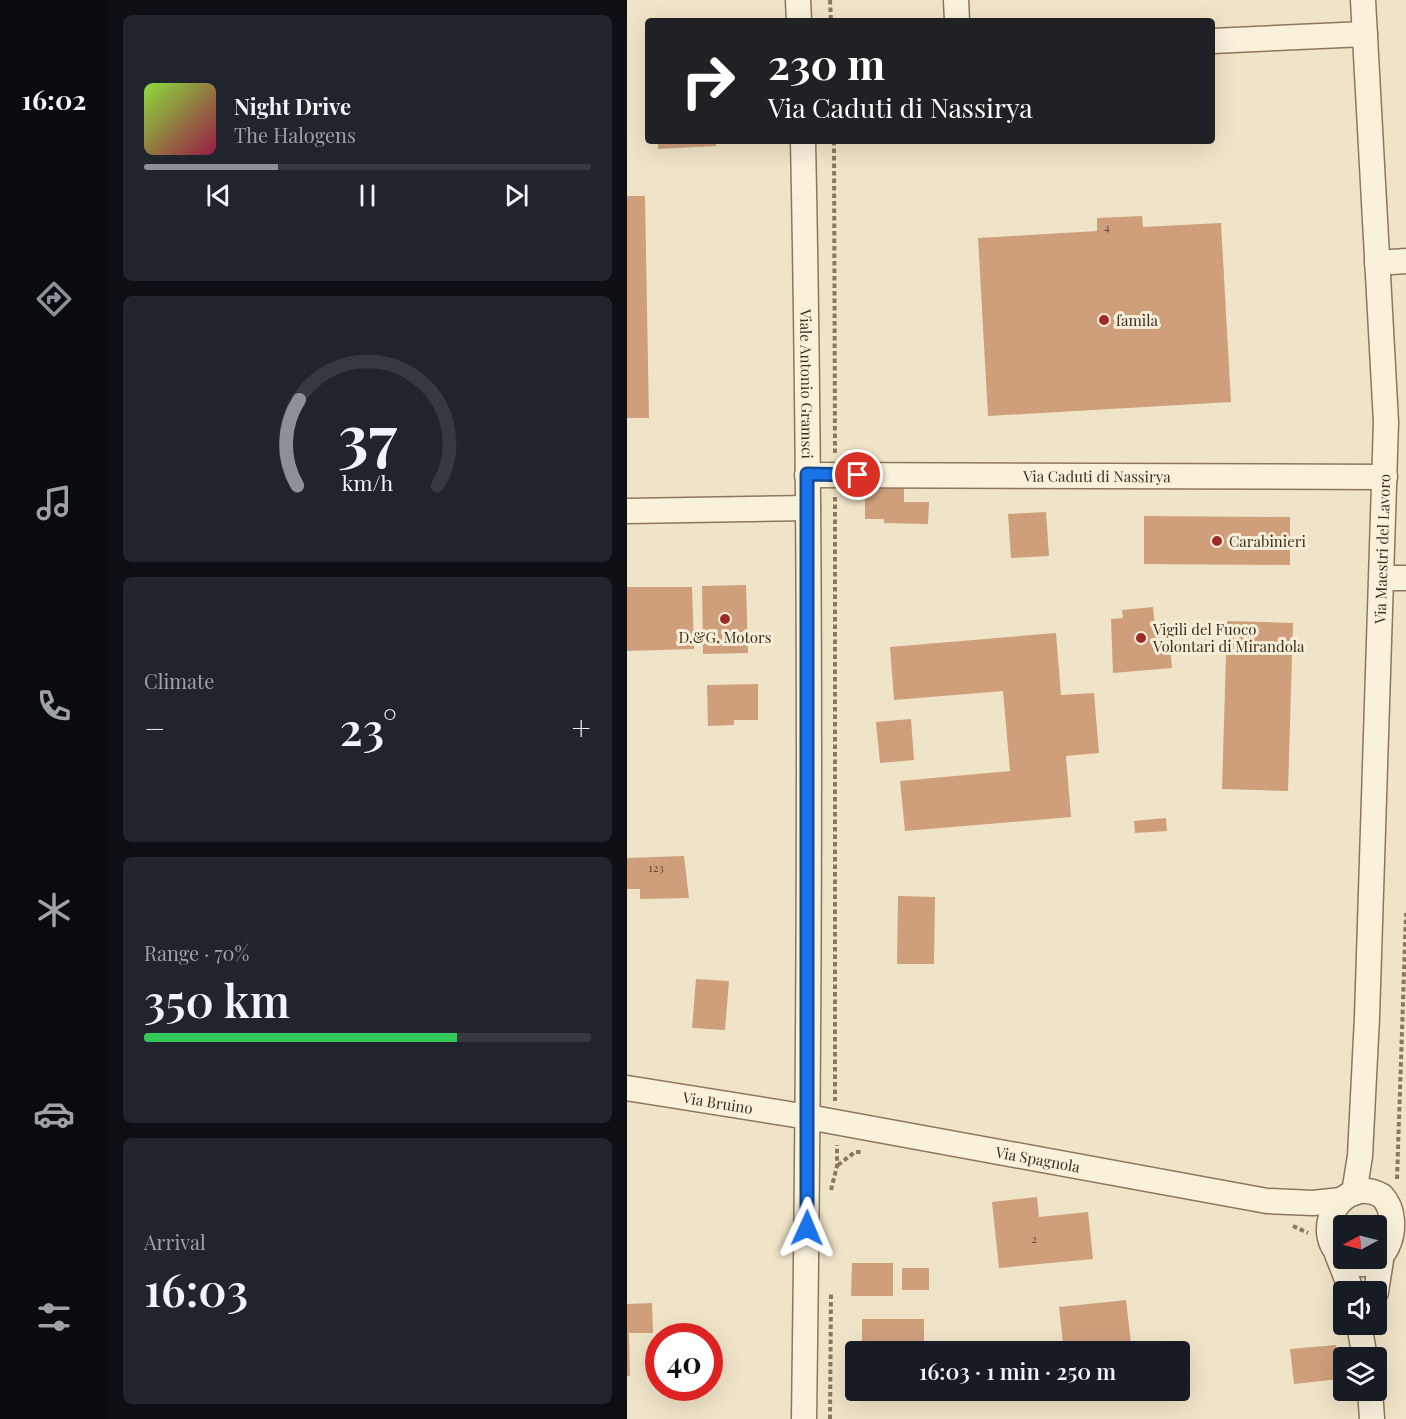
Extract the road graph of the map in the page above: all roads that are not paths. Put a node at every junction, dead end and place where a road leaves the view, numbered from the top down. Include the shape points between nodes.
1 (798, 0) edge
2 (956, 0) edge
3 (1363, 0) edge
4 (799, 18) edge
5 (957, 18) edge
6 (1365, 34) junction
7 (1215, 41) edge
8 (803, 144) edge
9 (1406, 261) edge
10 (1377, 263) junction
11 (807, 474) junction
12 (1385, 477) junction
13 (808, 508) junction
14 (627, 511) edge
15 (1394, 578) edge
16 (627, 1089) edge
17 (1363, 1100) junction
18 (808, 1117) junction
19 (1389, 1193) junction
20 (1348, 1196) junction
21 (1267, 1201) junction
22 (1402, 1216) edge
23 (1333, 1231) edge
24 (1333, 1246) edge
25 (1392, 1255) edge
26 (1381, 1281) edge
27 (1371, 1401) edge
28 (804, 1419) edge
29 (1372, 1419) edge

1 - 4 street
2 - 5 street
3 - 6 street, Via Maestri del Lavoro
6 - 7 street
6 - 10 street, Via Maestri del Lavoro
8 - 11 street, Viale Antonio Gramsci
9 - 10 street
10 - 12 street, Via Maestri del Lavoro via 1386,422
11 - 12 street, Via Caduti di Nassirya
11 - 13 street, Viale Antonio Gramsci
12 - 15 street, Via Maestri del Lavoro
13 - 14 street
13 - 18 street, Viale Antonio Gramsci
15 - 17 street, Via Maestri del Lavoro
16 - 18 street, Via Bruino
17 - 19 street, Via Maestri del Lavoro
17 - 20 street, Via Maestri del Lavoro via 1360,1156
18 - 21 street, Via Spagnola
18 - 28 street, Viale Antonio Gramsci
19 - 20 street via 1363,1191
19 - 22 street via 1391,1204
20 - 21 street, Via Spagnola via 1313,1203
20 - 23 street via 1329,1217
21 - 24 street, Via Spagnola via 1299,1214
22 - 25 street
25 - 26 street
27 - 29 street

